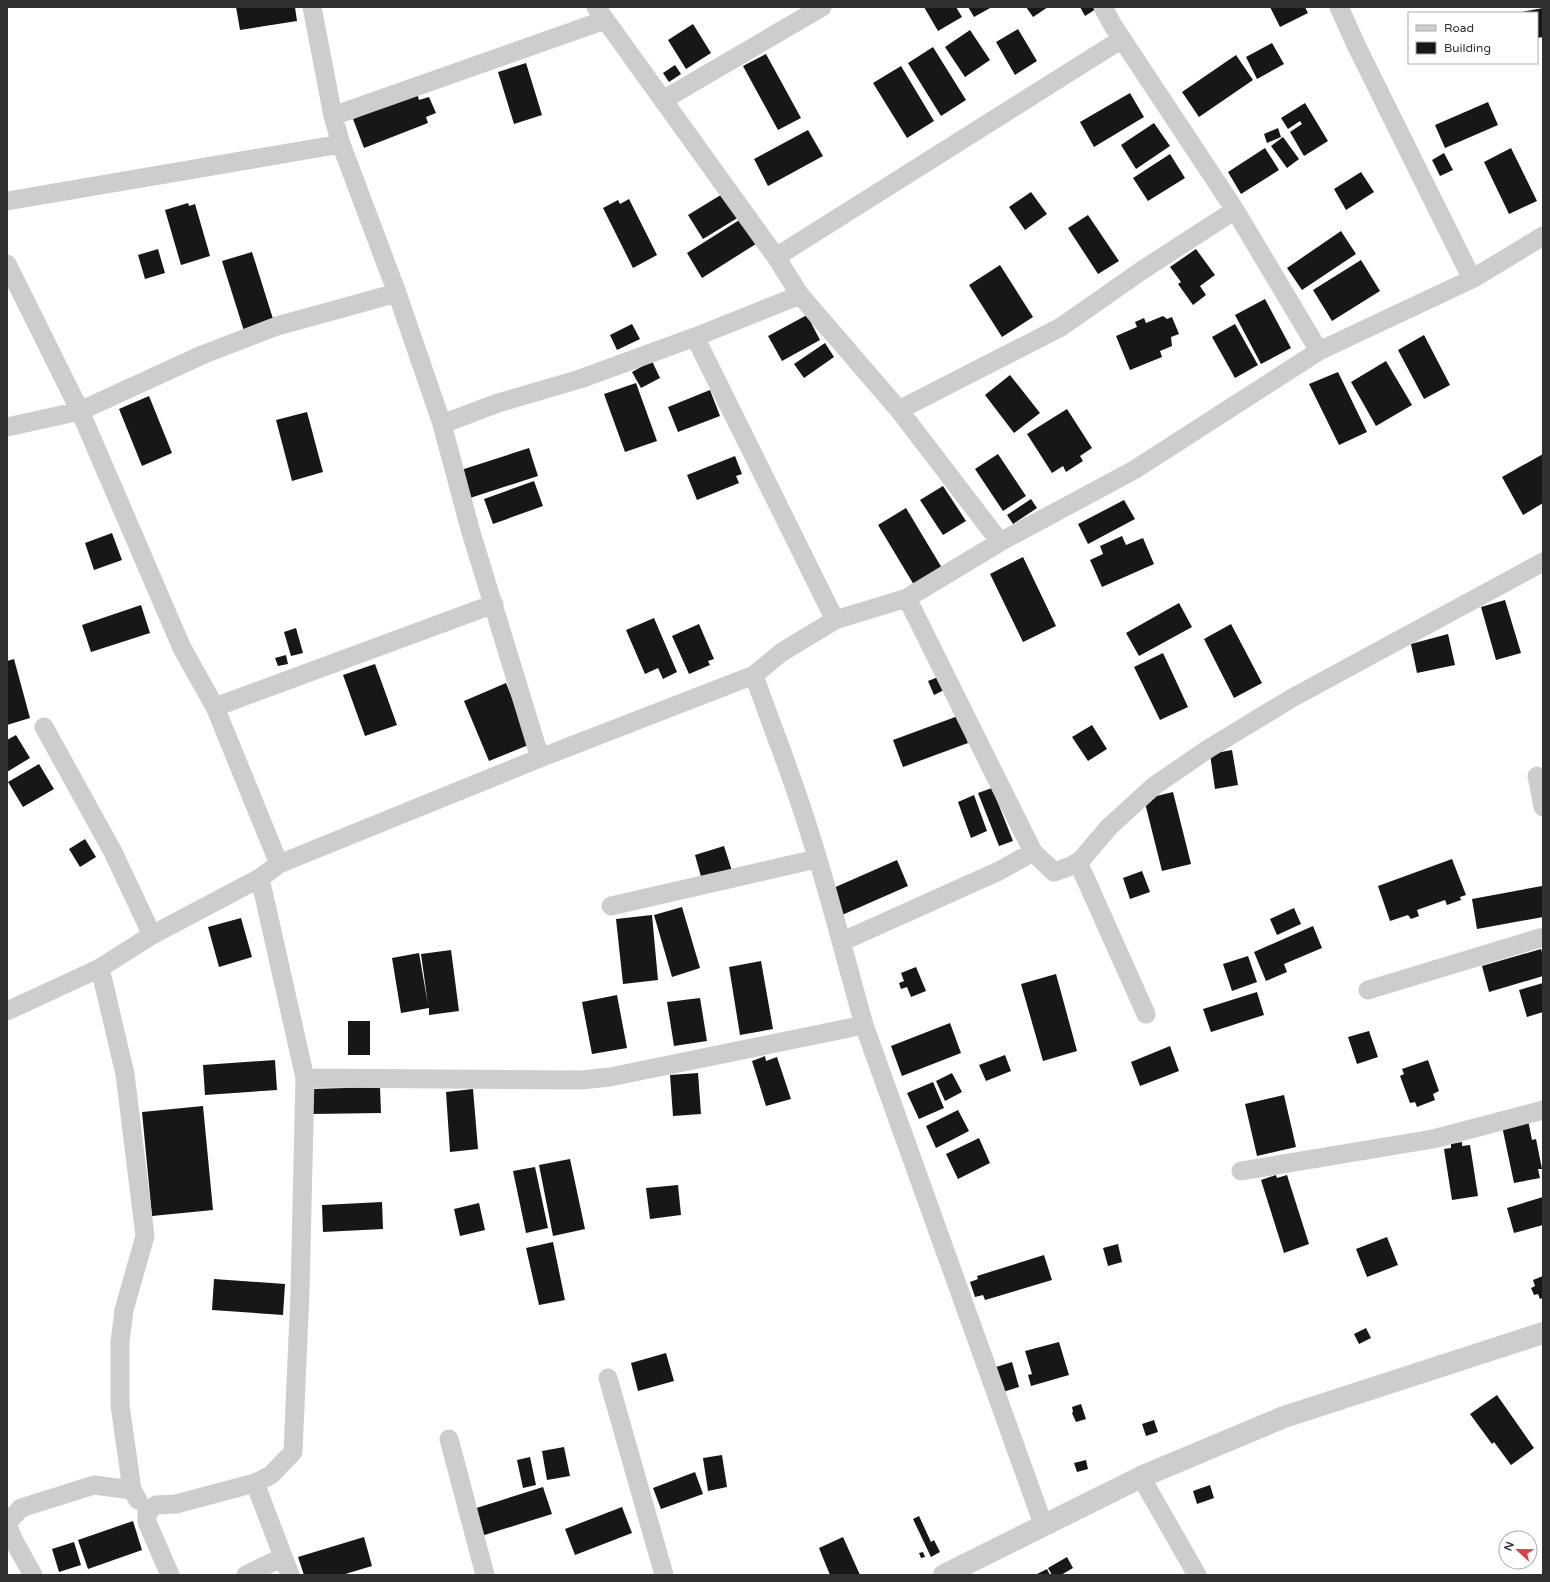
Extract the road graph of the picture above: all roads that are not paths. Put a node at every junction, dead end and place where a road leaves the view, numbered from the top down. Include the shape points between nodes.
1 (312, 7) edge
2 (822, 7) edge
3 (1103, 7) edge
4 (1339, 7) edge
5 (600, 14) edge
6 (1122, 39) junction
7 (663, 100) junction
8 (333, 116) junction
9 (341, 144) junction
10 (7, 201) edge
11 (1235, 210) junction
12 (1543, 236) edge
13 (776, 257) junction
14 (7, 264) edge
15 (1472, 279) junction
16 (397, 293) junction
17 (800, 295) junction
18 (695, 337) junction
19 (1320, 351) junction
20 (899, 410) junction
21 (80, 411) junction
22 (442, 424) junction
23 (7, 427) edge
24 (1000, 542) junction
25 (1543, 562) edge
26 (907, 598) junction
27 (494, 604) junction
28 (835, 620) junction
29 (754, 675) junction
30 (215, 707) junction
31 (44, 727) dead end
32 (540, 758) junction
33 (1537, 776) dead end
34 (1543, 807) edge
35 (1033, 852) junction
36 (816, 859) junction
37 (1078, 862) junction
38 (279, 864) junction
39 (260, 878) junction
40 (611, 906) dead end
41 (152, 935) junction
42 (1543, 937) edge
43 (841, 942) junction
44 (100, 968) junction
45 (1368, 990) dead end
46 (9, 1008) edge
47 (1146, 1014) dead end
48 (864, 1025) junction
49 (305, 1078) junction
50 (1543, 1110) edge
51 (1241, 1171) dead end
52 (1543, 1333) edge
53 (608, 1378) dead end
54 (449, 1439) dead end
55 (1141, 1477) junction
56 (255, 1483) junction
57 (132, 1490) junction
58 (147, 1512) junction
59 (7, 1523) edge
60 (1043, 1524) junction
61 (283, 1557) junction
62 (33, 1575) edge
63 (170, 1575) edge
64 (246, 1575) edge
65 (290, 1575) edge
66 (485, 1575) edge
67 (664, 1575) edge
68 (944, 1575) edge
69 (1197, 1575) edge

1 - 8 street
2 - 7 street
3 - 6 street
4 - 15 street
5 - 7 street
5 - 8 street
6 - 11 street
6 - 13 street
7 - 13 street
8 - 9 street
9 - 10 street
9 - 16 street
11 - 19 street
11 - 20 street via 1061,327
12 - 15 street
13 - 17 street
14 - 21 street
15 - 19 street
16 - 21 street via 277,326 202,355
16 - 22 street
17 - 18 street
17 - 20 street
18 - 22 street via 580,379 498,403
18 - 28 street
19 - 24 street via 1134,470
20 - 24 street
21 - 23 street
21 - 30 street via 182,648
22 - 27 street via 470,529
24 - 26 street
25 - 37 street via 1292,698 1208,749 1154,786 1109,827
26 - 28 street
26 - 35 street
27 - 30 street
27 - 32 street
28 - 29 street via 782,652
29 - 32 street
29 - 36 street via 791,778
30 - 38 street
31 - 41 street via 113,852
32 - 38 street
33 - 34 street
35 - 37 street via 1054,872
35 - 43 street via 999,871
36 - 40 street
36 - 43 street
37 - 47 street
38 - 39 street
39 - 41 street
39 - 49 street
41 - 44 street
42 - 45 street
43 - 48 street
44 - 46 street
44 - 57 street via 125,1074 145,1236 124,1310 120,1342 120,1405
48 - 49 street via 610,1077 565,1080
48 - 60 street
49 - 56 street via 300,1292 292,1452 271,1475
50 - 51 street via 1433,1140
52 - 55 street via 1284,1418
53 - 67 street
54 - 66 street
55 - 60 street
55 - 69 street
56 - 58 street via 176,1504 156,1505
56 - 61 street
57 - 58 street
57 - 59 street via 94,1485 21,1508
58 - 63 street via 147,1522
59 - 62 street
60 - 68 street
61 - 64 street
61 - 65 street

